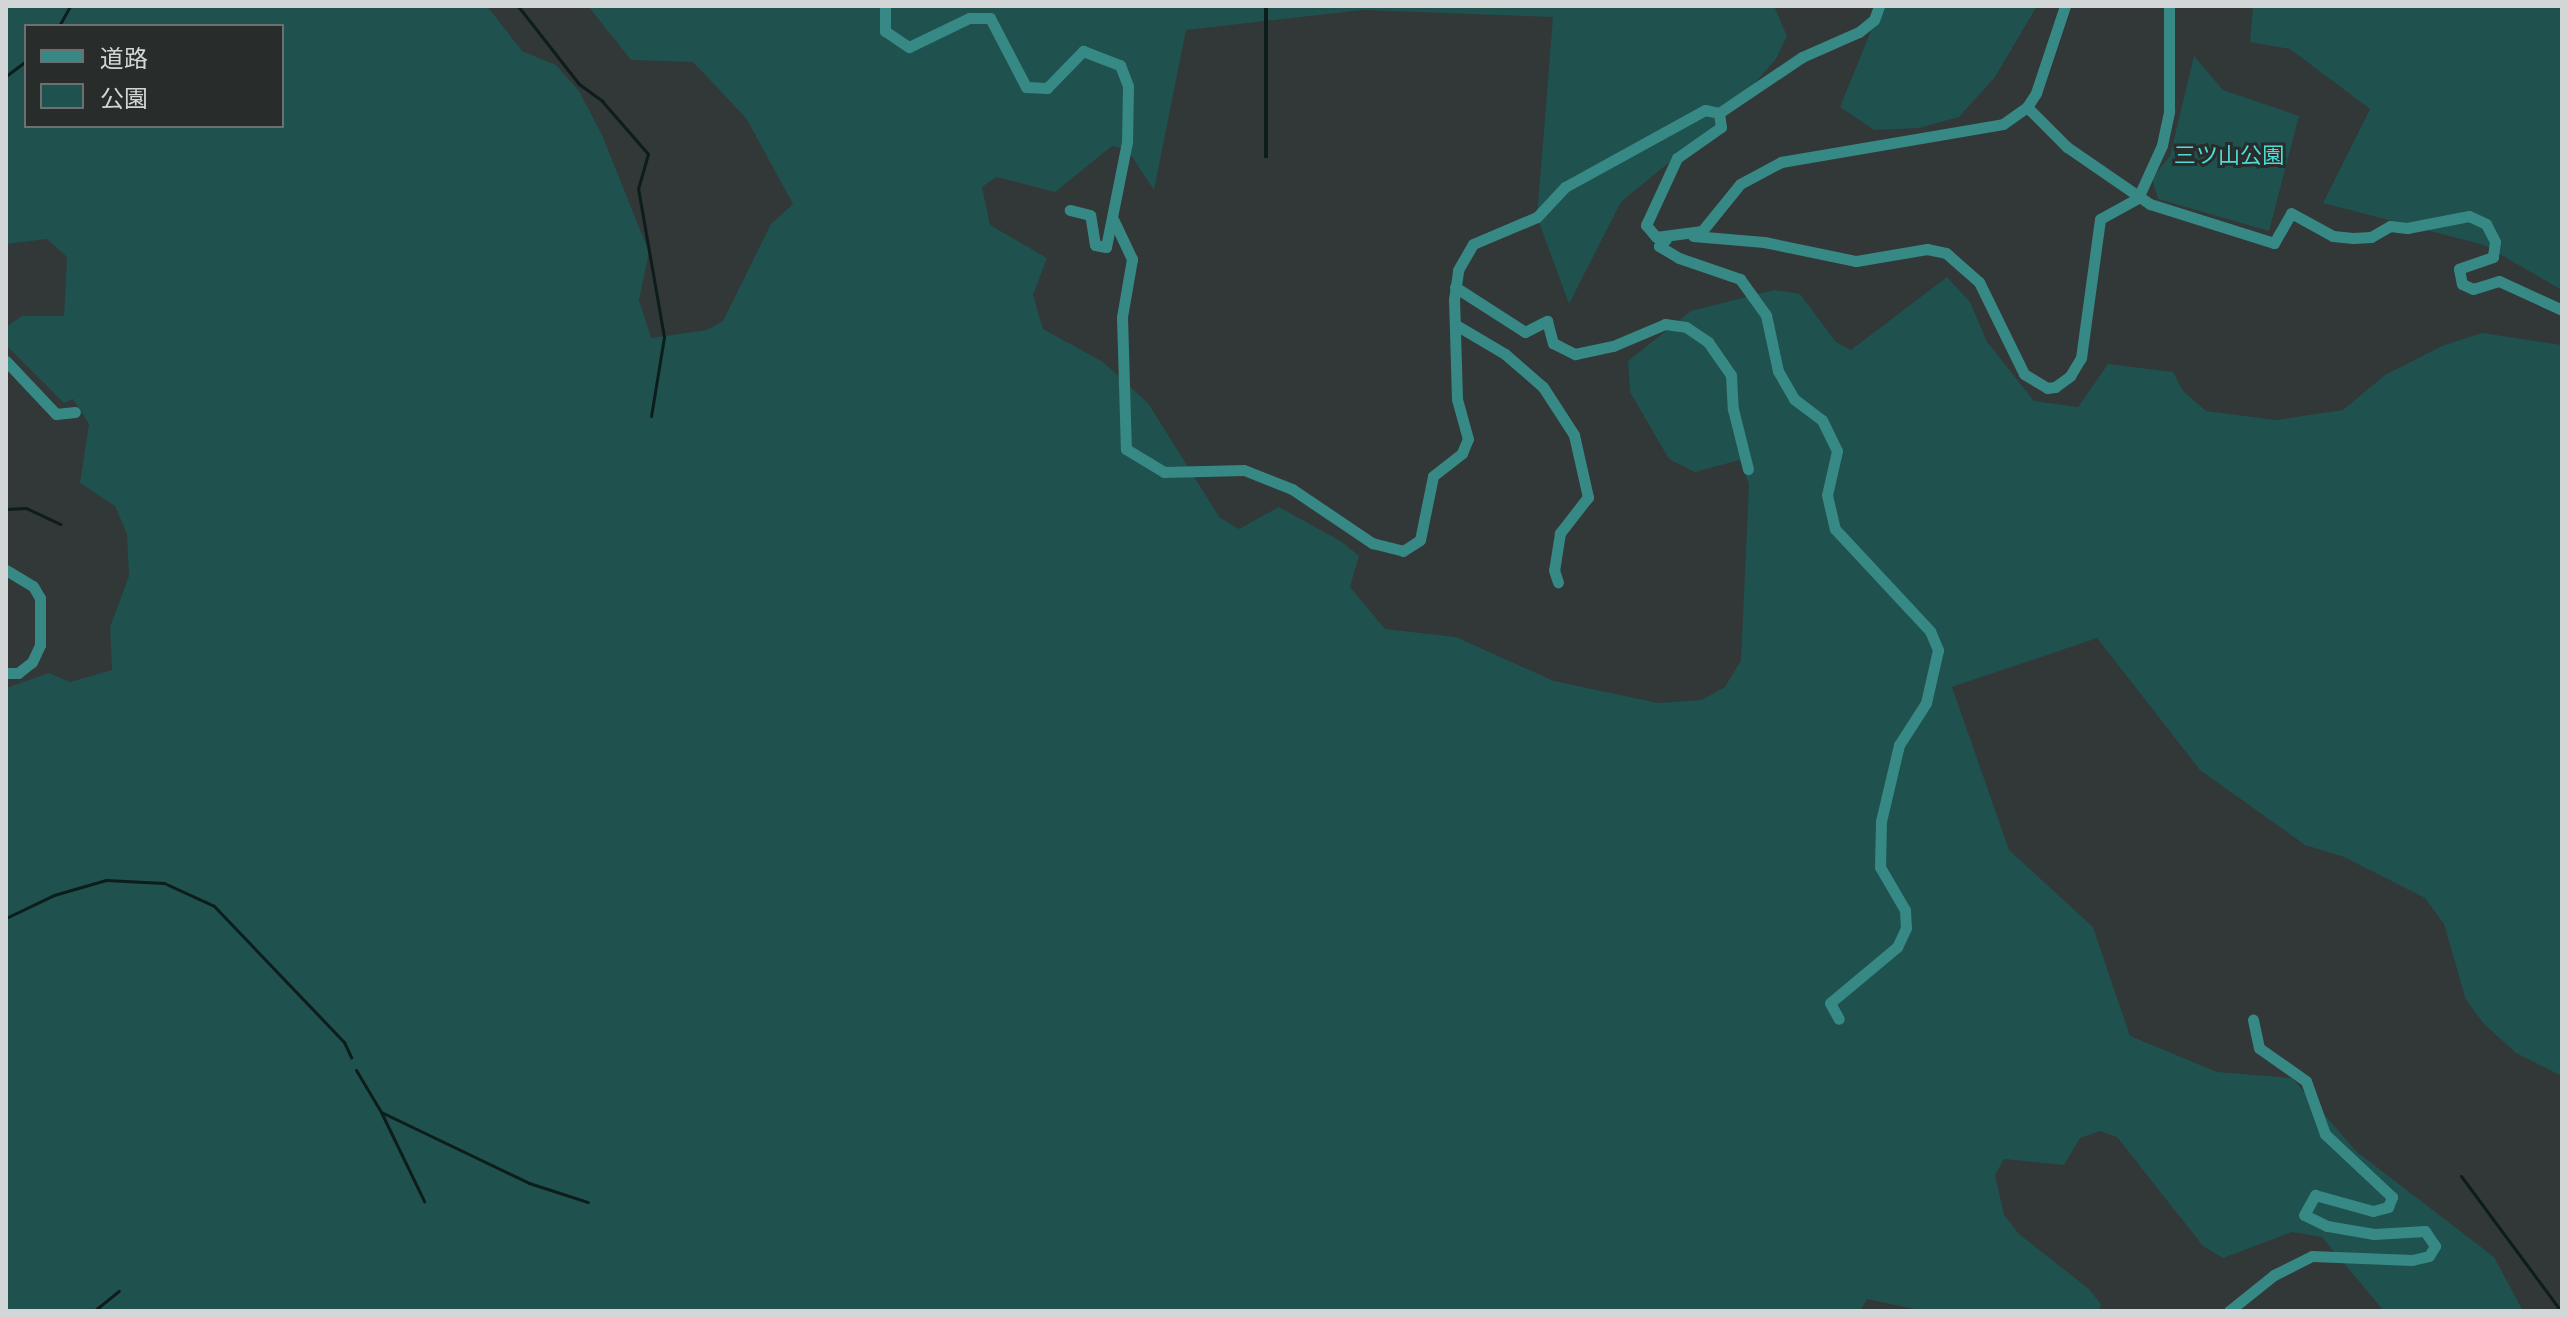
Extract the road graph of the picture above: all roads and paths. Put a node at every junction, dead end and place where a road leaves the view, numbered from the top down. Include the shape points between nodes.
1 (885, 6) edge
2 (1879, 6) edge
3 (2065, 6) edge
4 (2169, 6) edge
5 (2027, 107) junction
6 (1719, 113) junction
7 (2138, 198) junction
8 (1070, 210) dead end
9 (1114, 221) junction
10 (1684, 235) junction
11 (1666, 239) junction
12 (1455, 287) junction
13 (2562, 310) edge
14 (1456, 325) junction
15 (6, 361) edge
16 (75, 412) dead end
17 (1748, 469) dead end
18 (6, 570) edge
19 (1558, 582) dead end
20 (6, 673) edge
21 (1839, 1019) dead end
22 (2253, 1020) dead end
23 (2229, 1311) edge

1 - 9 street via 885,31 909,47 969,18 990,18 1014,72 1026,87 1037,90 1047,88 1083,51 1120,65 1126,73 1128,110
2 - 6 street via 1874,20 1859,32 1802,57
3 - 5 street via 2041,82
4 - 7 street via 2169,111 2162,145
5 - 7 street via 2067,147
5 - 10 street via 2003,124 1758,171 1740,184 1710,224
6 - 11 street via 1721,127 1683,150 1655,203 1647,232
6 - 12 street via 1705,110 1661,130 1565,187 1537,217 1473,244
7 - 10 street via 2100,219 2081,358 2070,376 2047,388 2024,374 1979,282 1946,253 1927,249 1856,261 1764,242
7 - 13 street via 2274,243 2284,216 2291,213 2333,236 2353,238 2371,237 2390,226 2407,228 2469,216 2486,224 2495,242 2493,257 2459,269 2462,284 2473,289 2499,281
8 - 9 street via 1090,215 1100,248 1106,247
9 - 14 street via 1132,259 1122,317 1126,449 1146,466 1182,475 1244,470 1292,489 1372,543 1403,551 1420,540 1433,476 1462,453 1468,439 1457,399
10 - 11 street
11 - 21 street via 1659,246 1679,258 1740,279 1766,315 1778,371 1794,399 1822,420 1837,451 1827,495 1835,529 1930,631 1938,650 1926,703 1899,745 1881,821 1880,867 1905,910 1906,928 1897,947 1830,1003
12 - 14 street
12 - 17 street via 1525,332 1547,321 1553,343 1575,354 1613,346 1665,324 1686,327 1708,342 1731,375 1733,409
14 - 19 street via 1505,354 1543,387 1574,435 1588,497 1560,533 1554,570
15 - 16 street via 56,414
18 - 20 street via 33,586 40,598 40,645 32,662 18,673
22 - 23 street via 2259,1048 2306,1081 2325,1134 2392,1197 2388,1207 2373,1211 2315,1195 2304,1215 2327,1226 2374,1234 2425,1231 2435,1246 2429,1256 2412,1260 2312,1256 2274,1275

